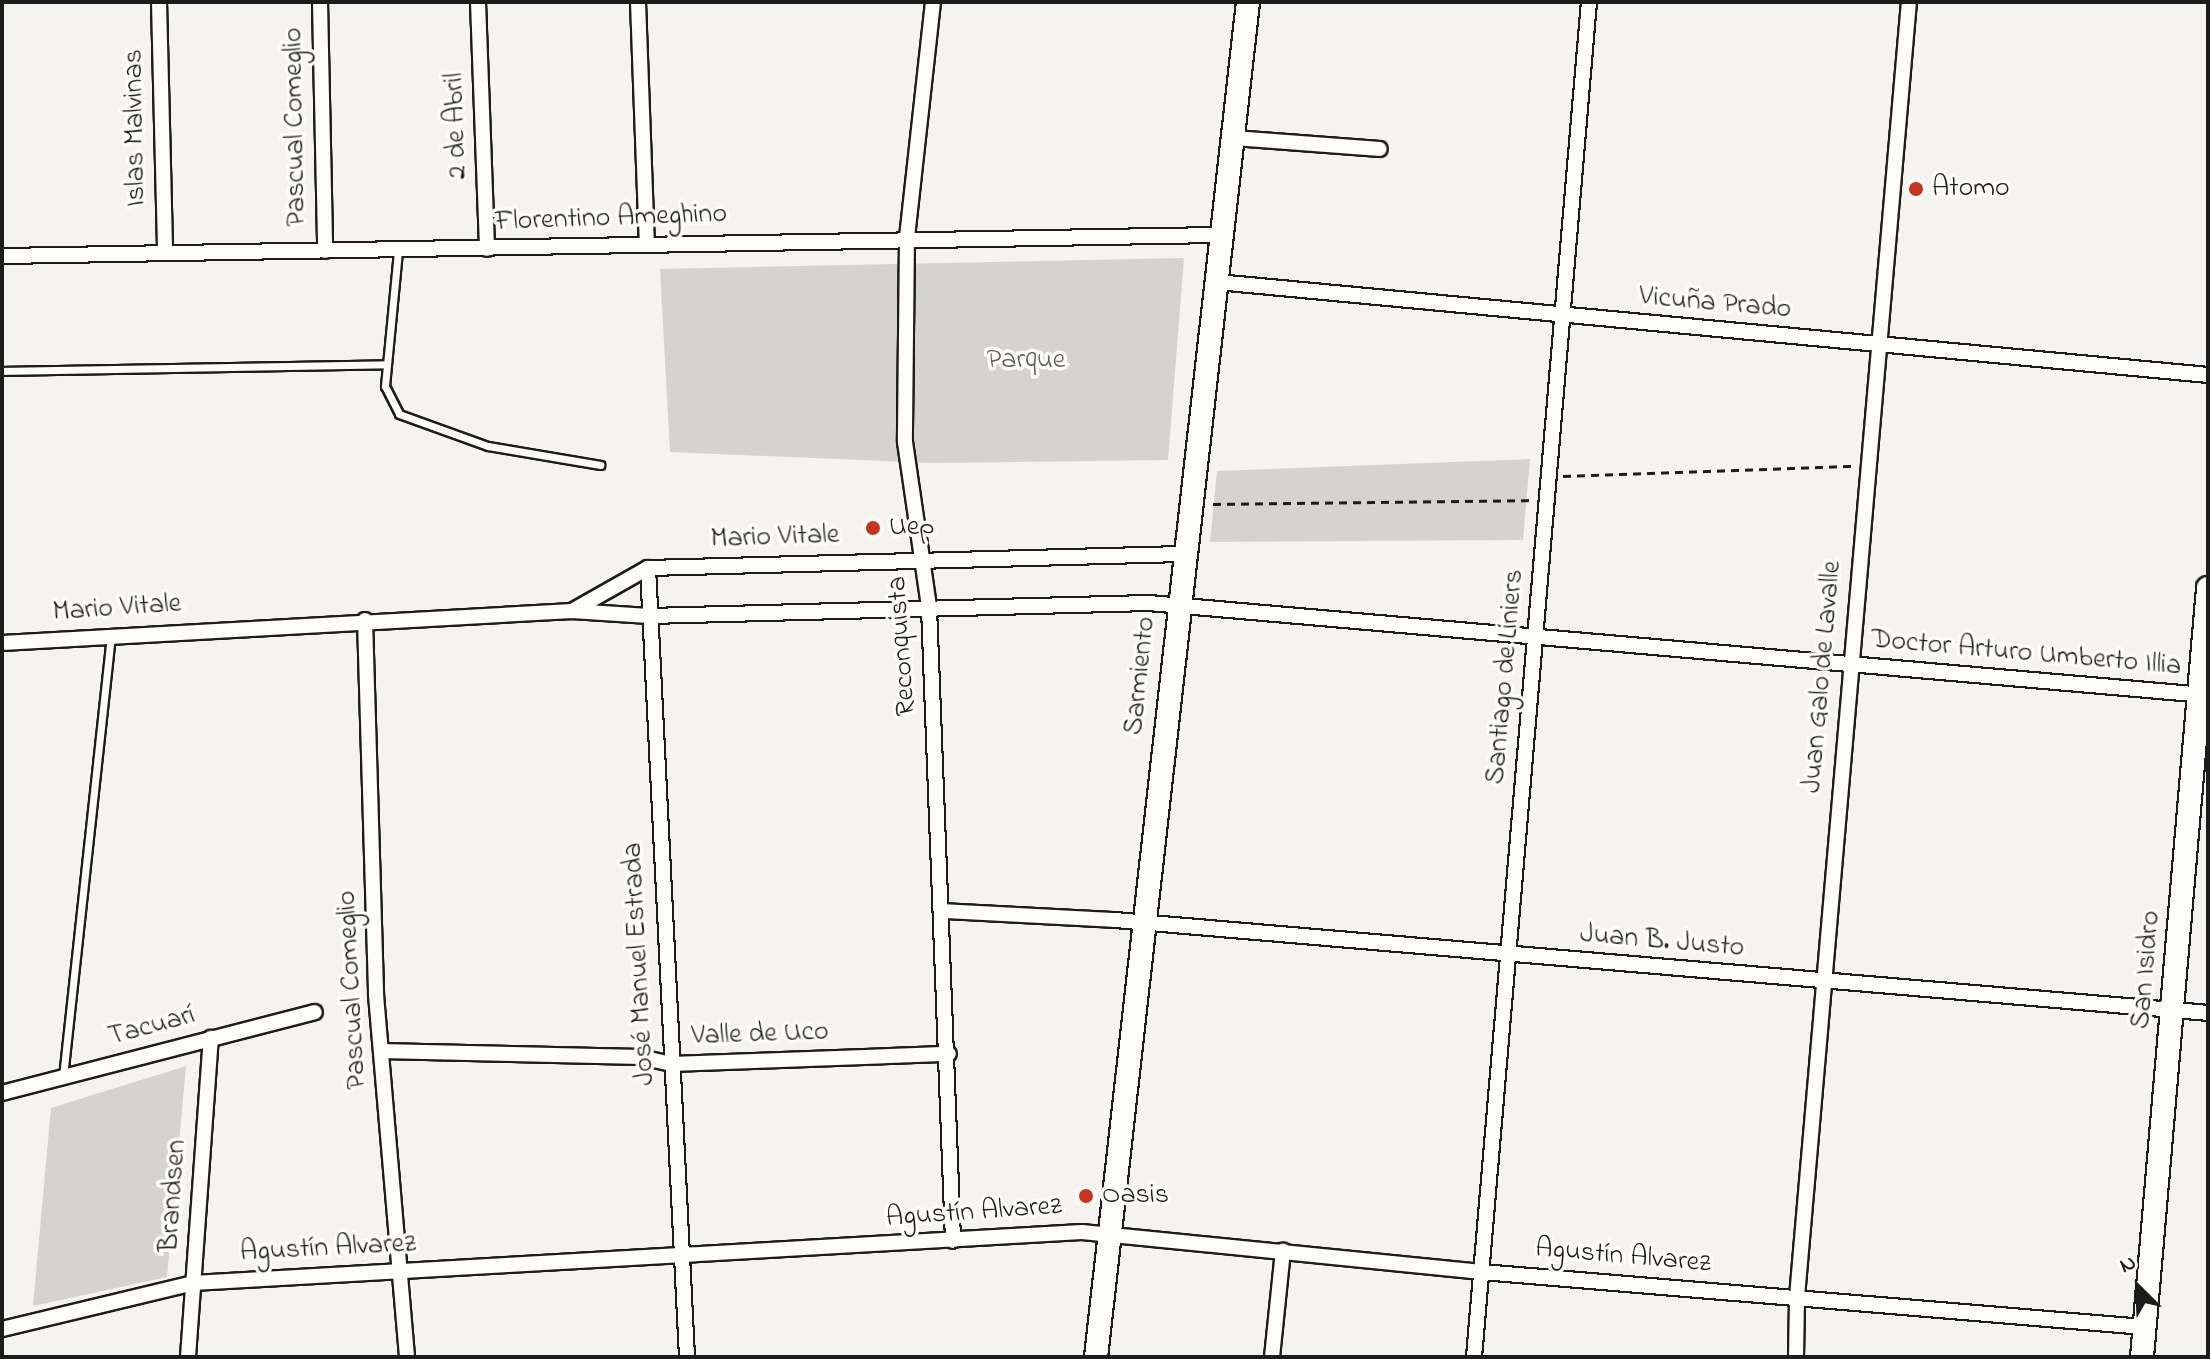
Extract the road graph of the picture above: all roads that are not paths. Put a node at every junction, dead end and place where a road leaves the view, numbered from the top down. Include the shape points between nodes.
1 (159, 2) edge
2 (320, 2) edge
3 (478, 2) edge
4 (638, 2) edge
5 (933, 2) edge
6 (1248, 2) edge
7 (1589, 2) edge
8 (1909, 2) edge
9 (1234, 138) junction
10 (1380, 149) dead end
11 (1222, 235) junction
12 (907, 238) junction
13 (647, 244) junction
14 (487, 249) junction
15 (325, 251) junction
16 (398, 251) junction
17 (165, 253) junction
18 (2, 256) edge
19 (1217, 282) junction
20 (1564, 317) junction
21 (1878, 345) junction
22 (387, 364) junction
23 (2, 371) edge
24 (2208, 375) edge
25 (600, 465) dead end
26 (1183, 554) junction
27 (923, 559) junction
28 (648, 568) junction
29 (2208, 588) edge
30 (1179, 606) junction
31 (929, 607) junction
32 (572, 611) junction
33 (649, 616) junction
34 (365, 620) junction
35 (111, 635) junction
36 (1535, 637) junction
37 (2, 643) edge
38 (1850, 664) junction
39 (2204, 696) edge
40 (943, 911) junction
41 (1146, 926) junction
42 (1509, 955) junction
43 (1823, 981) junction
44 (2173, 1010) junction
45 (315, 1012) dead end
46 (2208, 1013) edge
47 (211, 1038) junction
48 (381, 1051) junction
49 (949, 1054) junction
50 (671, 1064) junction
51 (63, 1077) junction
52 (2, 1093) edge
53 (1112, 1233) junction
54 (953, 1241) junction
55 (1283, 1251) junction
56 (682, 1258) junction
57 (401, 1270) junction
58 (1482, 1272) junction
59 (193, 1283) junction
60 (1797, 1297) junction
61 (2144, 1327) junction
62 (2, 1329) edge
63 (188, 1357) edge
64 (407, 1357) edge
65 (687, 1357) edge
66 (1096, 1357) edge
67 (1272, 1357) edge
68 (1474, 1357) edge
69 (1796, 1357) edge
70 (2142, 1357) edge

1 - 17 street, Islas Malvinas
2 - 15 street, Pascual Comeglio
3 - 14 street, 2 de Abril
4 - 13 street
5 - 12 street, Reconquista
6 - 9 street, Sarmiento
7 - 20 street, Santiago de Liniers
8 - 21 street, Juan Galo de Lavalle
9 - 10 street
9 - 11 street, Sarmiento
11 - 12 street, Florentino Ameghino
11 - 19 street, Sarmiento
12 - 13 street, Florentino Ameghino
12 - 27 street, Reconquista via 905,442
13 - 14 street, Florentino Ameghino
14 - 16 street, Florentino Ameghino
15 - 16 street, Florentino Ameghino
15 - 17 street, Florentino Ameghino
16 - 22 lane
17 - 18 street, Florentino Ameghino
19 - 20 street, Vicuña Prado
19 - 26 street, Sarmiento
20 - 21 street, Vicuña Prado
20 - 36 street, Santiago de Liniers
21 - 24 street, Vicuña Prado
21 - 38 street, Juan Galo de Lavalle
22 - 23 lane
22 - 25 lane via 385,386 399,414 488,446
26 - 27 street, Mario Vitale
26 - 30 street, Sarmiento
27 - 28 street, Mario Vitale
27 - 31 street, Reconquista
28 - 32 street, Mario Vitale
28 - 33 street, José Manuel Estrada
29 - 39 street, San Isidro
30 - 31 street, Mario Vitale
30 - 36 street, Doctor Arturo Umberto Illia
30 - 41 street, Sarmiento
31 - 33 street, Mario Vitale
31 - 40 street, Reconquista
32 - 33 street, Mario Vitale
32 - 34 street, Mario Vitale
33 - 50 street, José Manuel Estrada
34 - 35 street, Mario Vitale
34 - 48 street, Pascual Comeglio
35 - 37 street, Mario Vitale
35 - 51 lane
36 - 38 street, Doctor Arturo Umberto Illia
36 - 42 street, Santiago de Liniers
38 - 39 street, Doctor Arturo Umberto Illia
38 - 43 street, Juan Galo de Lavalle
39 - 44 street, San Isidro
40 - 41 street, Juan B. Justo
40 - 49 street, Reconquista
41 - 42 street, Juan B. Justo
41 - 53 street, Sarmiento
42 - 43 street, Juan B. Justo
42 - 58 street, Santiago de Liniers
43 - 44 street, Juan B. Justo
43 - 60 street, Juan Galo de Lavalle
44 - 46 street, Juan B. Justo
44 - 61 street, San Isidro
45 - 47 street, Tacuarí
47 - 51 street, Tacuarí
47 - 59 street, Brandsen
48 - 50 street, Valle de Uco via 641,1057
48 - 57 street, Pascual Comeglio
49 - 50 street, Valle de Uco
49 - 54 street, Reconquista
50 - 56 street, José Manuel Estrada
51 - 52 street, Tacuarí
53 - 54 street, Agustín Alvarez
53 - 55 street, Agustín Alvarez
53 - 66 street, Sarmiento
54 - 56 street, Agustín Alvarez
55 - 58 street, Agustín Alvarez
55 - 67 street
56 - 57 street, Agustín Alvarez
56 - 65 street, José Manuel Estrada
57 - 59 street, Agustín Alvarez
57 - 64 street, Pascual Comeglio
58 - 60 street, Agustín Alvarez
58 - 68 street, Santiago de Liniers
59 - 62 street, Agustín Alvarez
59 - 63 street, Brandsen
60 - 61 street, Agustín Alvarez
60 - 69 street, Juan Galo de Lavalle
61 - 70 street, San Isidro

